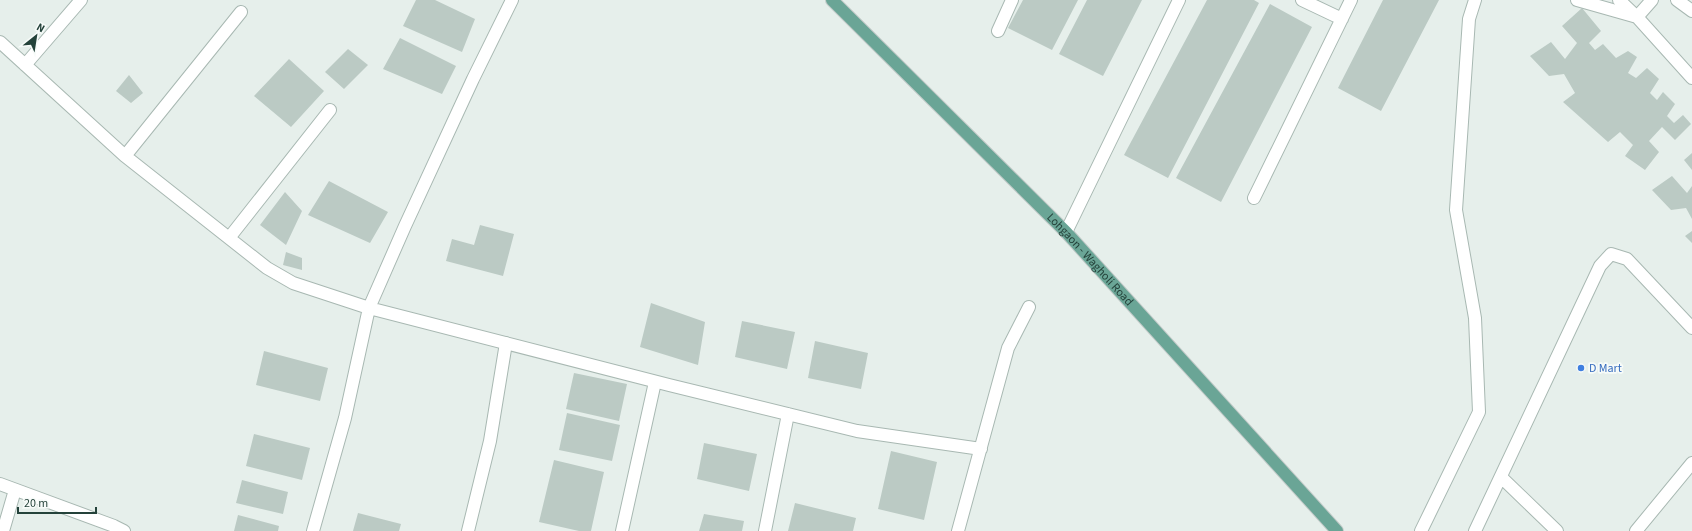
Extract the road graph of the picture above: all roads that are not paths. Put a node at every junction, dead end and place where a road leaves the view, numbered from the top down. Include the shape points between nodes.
1 (81, 0) edge
2 (512, 0) edge
3 (832, 0) edge
4 (1012, 0) edge
5 (1179, 0) edge
6 (1302, 0) edge
7 (1351, 0) edge
8 (1475, 0) edge
9 (1577, 0) edge
10 (1619, 0) edge
11 (1652, 0) edge
12 (1677, 0) edge
13 (1692, 11) edge
14 (242, 12) dead end
15 (1637, 17) junction
16 (1342, 19) junction
17 (998, 31) dead end
18 (0, 42) edge
19 (25, 65) junction
20 (1692, 78) edge
21 (330, 110) dead end
22 (125, 156) junction
23 (1254, 198) dead end
24 (1066, 232) junction
25 (229, 238) junction
26 (1029, 307) dead end
27 (370, 308) junction
28 (1692, 328) edge
29 (506, 343) junction
30 (655, 382) junction
31 (788, 414) junction
32 (981, 449) junction
33 (1692, 463) edge
34 (1500, 477) junction
35 (0, 484) edge
36 (15, 490) junction
37 (4, 531) edge
38 (124, 531) edge
39 (313, 531) edge
40 (468, 531) edge
41 (622, 531) edge
42 (765, 531) edge
43 (958, 531) edge
44 (1337, 531) edge
45 (1421, 531) edge
46 (1475, 531) edge
47 (1557, 531) edge
48 (1636, 531) edge

1 - 19 street
2 - 27 street via 405,226
3 - 24 main road, Lohgaon - Wagholi Road
4 - 17 street
5 - 24 street
6 - 16 street
7 - 16 street
8 - 45 street via 1470,19 1456,210 1475,318 1479,412
9 - 15 street
10 - 15 street
11 - 15 street
12 - 13 street
14 - 22 street
15 - 20 street
16 - 23 street
18 - 19 street
19 - 22 street
21 - 25 street
22 - 25 street
24 - 44 main road, Lohgaon - Wagholi Road
25 - 27 street via 267,268 293,283
26 - 32 street via 1008,348
27 - 29 street
27 - 39 street via 345,418
28 - 34 street via 1627,259 1611,254 1600,266
29 - 30 street
29 - 40 street via 490,441
30 - 31 street
30 - 41 street
31 - 32 street via 857,431
31 - 42 street
32 - 43 street
33 - 48 street
34 - 46 street
34 - 47 street
35 - 36 street
36 - 37 street
36 - 38 street

